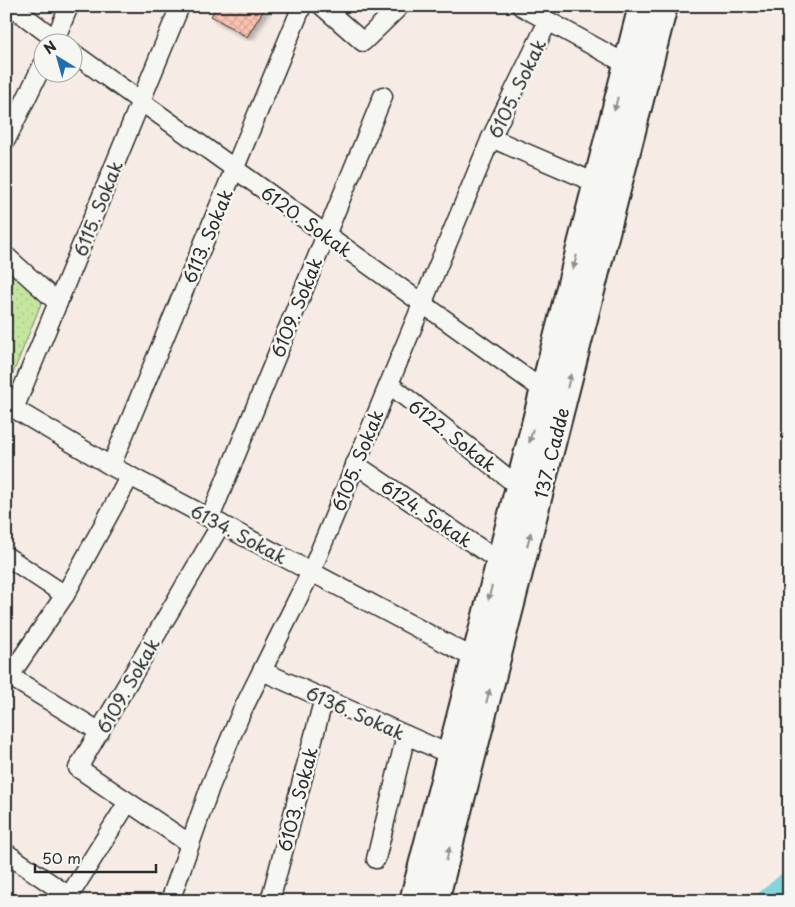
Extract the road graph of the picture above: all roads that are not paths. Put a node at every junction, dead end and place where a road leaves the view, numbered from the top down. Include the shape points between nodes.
1 (11, 6) edge
2 (69, 6) edge
3 (180, 6) edge
4 (302, 6) edge
5 (322, 6) edge
6 (400, 6) edge
7 (521, 6) edge
8 (641, 6) edge
9 (666, 6) edge
10 (548, 21) junction
11 (44, 32) edge
12 (60, 32) edge
13 (82, 59) edge
14 (626, 64) junction
15 (34, 82) edge
16 (383, 96) dead end
17 (141, 101) junction
18 (491, 138) junction
19 (6, 140) edge
20 (235, 168) junction
21 (596, 183) junction
22 (326, 234) junction
23 (6, 256) edge
24 (58, 303) junction
25 (422, 304) junction
26 (388, 384) junction
27 (543, 390) junction
28 (10, 407) edge
29 (356, 464) junction
30 (111, 466) junction
31 (130, 476) junction
32 (518, 486) junction
33 (215, 521) junction
34 (6, 556) edge
35 (499, 561) junction
36 (311, 572) junction
37 (65, 595) junction
38 (474, 658) junction
39 (262, 671) junction
40 (7, 677) edge
41 (324, 698) junction
42 (100, 732) junction
43 (406, 735) junction
44 (449, 754) junction
45 (128, 802) junction
46 (190, 844) junction
47 (6, 853) edge
48 (376, 859) dead end
49 (68, 898) edge
50 (170, 901) edge
51 (270, 901) edge
52 (412, 901) edge
53 (436, 901) edge

1 - 11 street
2 - 12 street
3 - 17 street, 6115. Sokak
4 - 20 street, 6113. Sokak
5 - 6 street via 364,42
7 - 10 street
8 - 14 street, 137. Cadde
53 -> 9 street, 137. Cadde
10 - 14 street
10 - 18 street, 6105. Sokak
13 - 17 street, 6120. Sokak
14 -> 21 street, 137. Cadde
15 - 19 street
16 - 22 street, 6109. Sokak
17 - 20 street, 6120. Sokak
17 - 24 street, 6115. Sokak
18 - 21 street
18 - 25 street, 6105. Sokak
20 - 22 street, 6120. Sokak
20 - 30 street, 6113. Sokak
21 -> 27 street, 137. Cadde
22 - 25 street, 6120. Sokak
22 - 33 street, 6109. Sokak
23 - 24 street
24 - 28 street, 6115. Sokak
25 - 26 street, 6105. Sokak
25 - 27 street, 6120. Sokak
26 - 29 street, 6105. Sokak
26 - 32 street, 6122. Sokak
27 -> 32 street, 137. Cadde
28 - 30 street, 6134. Sokak
29 - 35 street, 6124. Sokak
29 - 36 street, 6105. Sokak
30 - 31 street, 6134. Sokak
31 - 33 street, 6134. Sokak
31 - 37 street
32 - 35 street, 137. Cadde
33 - 36 street, 6134. Sokak
33 - 42 street, 6109. Sokak
34 - 37 street
35 -> 38 street, 137. Cadde
36 - 38 street, 6134. Sokak
36 - 39 street, 6105. Sokak
37 - 40 street
38 - 44 street, 137. Cadde
39 - 41 street, 6136. Sokak
39 - 46 street, 6105. Sokak via 214,779
40 - 42 street
41 - 43 street, 6136. Sokak
41 - 51 street, 6103. Sokak
42 - 45 street, 6109. Sokak via 78,768
43 - 44 street, 6136. Sokak
43 - 48 street
44 - 52 street, 137. Cadde
45 - 46 street
45 - 49 street
46 - 50 street, 6105. Sokak
47 - 49 street

